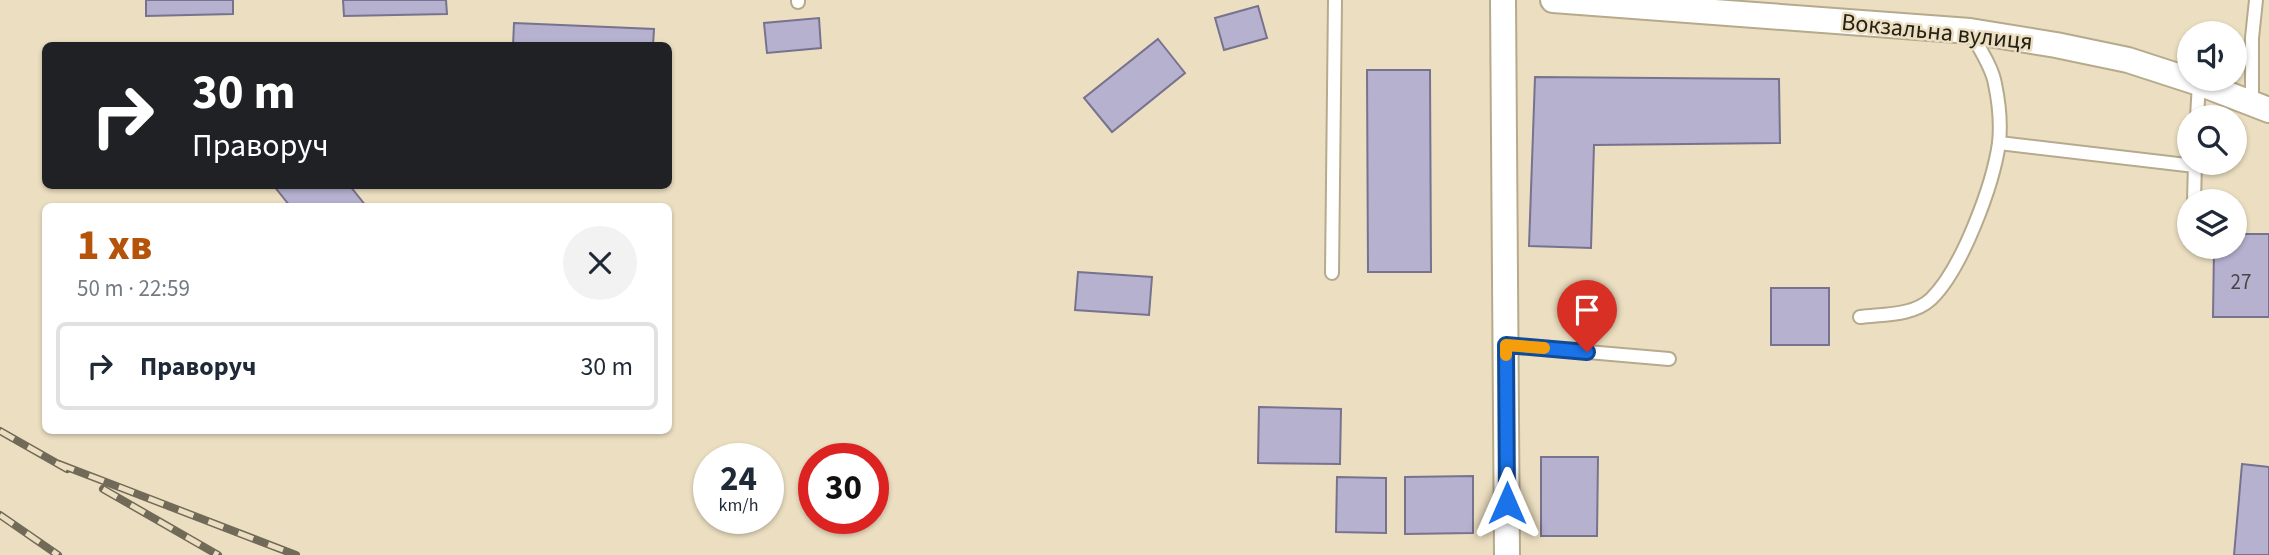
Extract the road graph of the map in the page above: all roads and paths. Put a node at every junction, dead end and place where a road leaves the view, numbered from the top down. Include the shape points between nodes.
1 (1335, 0) edge
2 (1503, 0) edge
3 (1553, 0) edge
4 (2256, 0) edge
5 (1970, 31) junction
6 (2177, 76) edge
7 (2220, 91) edge
8 (2261, 107) edge
9 (1999, 143) junction
10 (2177, 162) edge
11 (1332, 273) dead end
12 (1860, 317) dead end
13 (1506, 345) junction
14 (1669, 359) dead end
15 (1507, 555) edge

1 - 11 lane
2 - 13 street
3 - 5 street, Вокзальна вулиця
4 - 8 lane via 2252,38
5 - 6 street, Вокзальна вулиця via 2128,60
5 - 9 lane via 1995,81
7 - 8 street, Вокзальна вулиця
9 - 10 lane
9 - 12 lane via 1986,196 1969,238 1930,300 1906,312
13 - 14 lane
13 - 15 street

